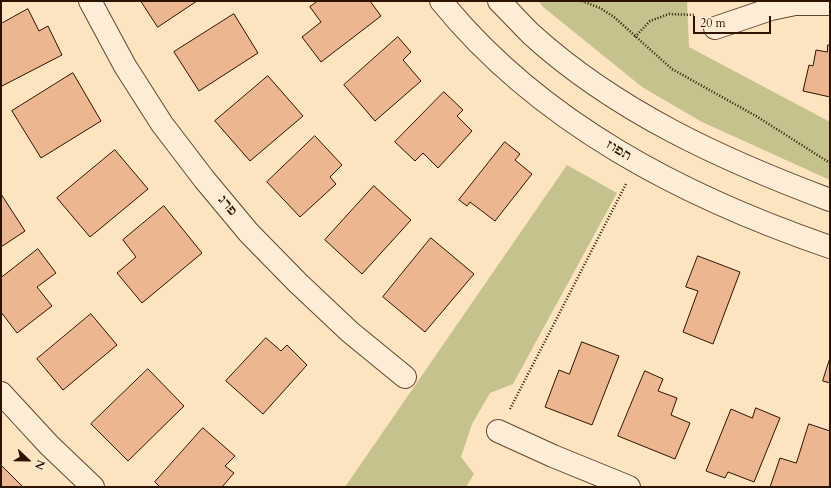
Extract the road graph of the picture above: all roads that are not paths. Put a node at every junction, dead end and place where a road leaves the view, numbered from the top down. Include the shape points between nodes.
1 (90, 1) edge
2 (441, 1) edge
3 (499, 1) edge
4 (830, 4) edge
5 (708, 22) road end
6 (830, 200) edge
7 (830, 246) edge
8 (405, 377) dead end
9 (1, 392) edge
10 (498, 431) road end
11 (93, 487) edge
12 (629, 487) edge

1 - 8 street, פרג via 125,66 162,124 204,179 249,232 298,283 350,332
2 - 7 street, תפוז via 501,66 546,104 595,137 637,163 701,195
3 - 6 street via 531,33 573,68 618,100 720,155
4 - 5 street via 795,4
9 - 11 street
10 - 12 street

